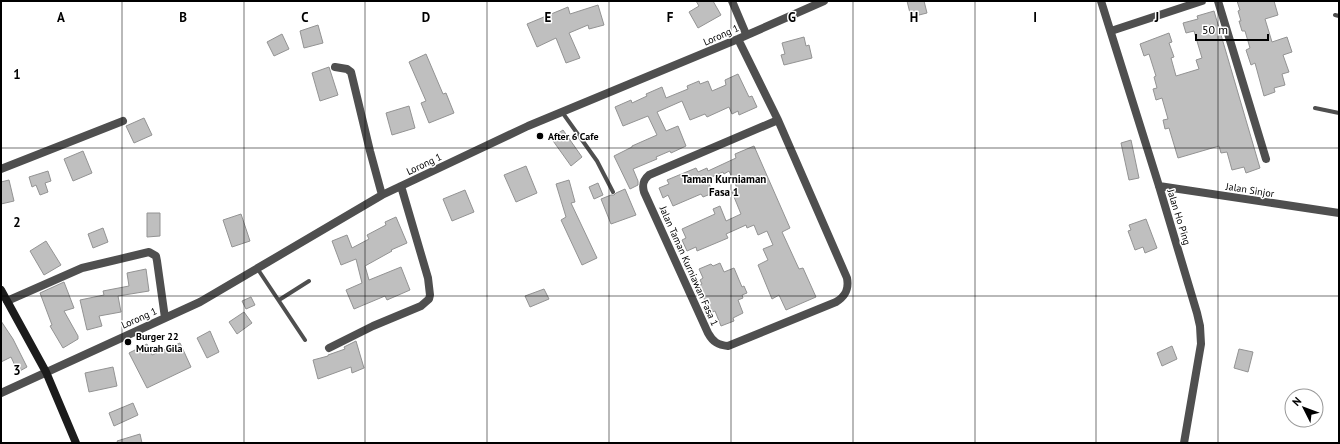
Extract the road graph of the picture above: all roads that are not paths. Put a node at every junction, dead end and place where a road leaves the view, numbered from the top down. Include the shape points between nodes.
1 (732, 1) edge
2 (824, 1) edge
3 (1100, 1) edge
4 (1202, 1) edge
5 (1218, 1) edge
6 (1110, 32) junction
7 (746, 34) junction
8 (738, 39) junction
9 (335, 67) dead end
10 (1315, 108) dead end
11 (562, 112) junction
12 (1339, 113) edge
13 (778, 120) junction
14 (123, 121) dead end
15 (1266, 159) dead end
16 (1, 169) edge
17 (401, 186) junction
18 (1159, 186) junction
19 (613, 192) dead end
20 (382, 195) junction
21 (1339, 213) edge
22 (257, 268) junction
23 (309, 281) dead end
24 (1, 290) edge
25 (279, 300) junction
26 (7, 301) junction
27 (165, 318) junction
28 (305, 340) dead end
29 (329, 348) dead end
30 (46, 372) junction
31 (1, 393) edge
32 (76, 443) edge
33 (1184, 443) edge

1 - 7 street
2 - 7 street, Lorong 1
3 - 6 street, Jalan Ho Ping
4 - 6 street
5 - 15 street
6 - 18 street, Jalan Ho Ping
7 - 8 street, Lorong 1
8 - 11 street, Lorong 1
8 - 13 street, Jalan Taman Kurniawan Fasa 1
9 - 20 street via 351,72
10 - 12 lane
11 - 17 street, Lorong 1
11 - 19 lane via 597,161
13 - 13 street, Jalan Taman Kurniawan Fasa 1 via 847,278 847,289 836,302 728,346 721,345 708,333 643,185 649,175
14 - 16 street
17 - 20 street, Lorong 1
17 - 29 street via 428,278 429,299 421,306
18 - 21 street, Jalan Sinjor
18 - 33 street, Jalan Ho Ping via 1200,326 1200,360
20 - 22 street, Lorong 1
22 - 25 lane
22 - 27 street, Lorong 1 via 200,302
23 - 25 lane
24 - 26 main road
25 - 28 lane
26 - 27 street via 82,268 149,252 156,256 157,260
26 - 30 main road
27 - 30 street, Lorong 1
30 - 31 street, Lorong 1
30 - 32 main road

